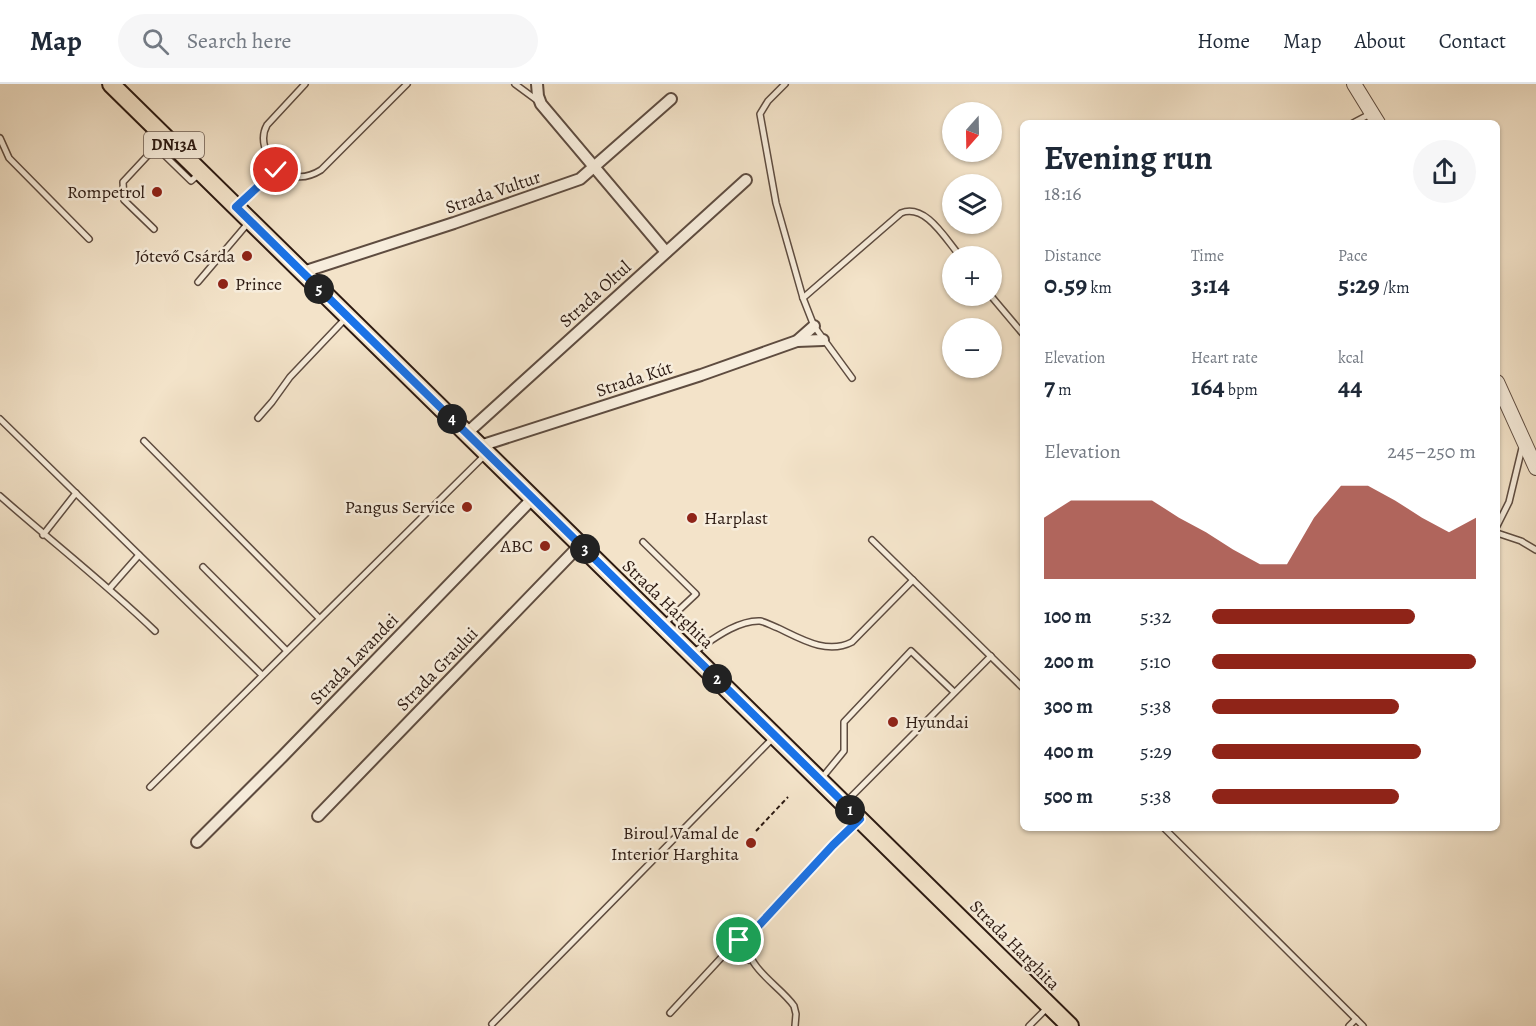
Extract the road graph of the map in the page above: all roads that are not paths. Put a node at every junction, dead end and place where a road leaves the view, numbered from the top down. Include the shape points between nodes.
1 (111, 84) edge
2 (305, 84) edge
3 (407, 84) edge
4 (515, 84) edge
5 (537, 84) edge
6 (785, 84) edge
7 (1354, 84) edge
8 (671, 99) dead end
9 (541, 104) junction
10 (1375, 118) edge
11 (0, 138) edge
12 (161, 142) junction
13 (593, 168) junction
14 (276, 170) junction
15 (746, 180) dead end
16 (236, 207) junction
17 (250, 220) junction
18 (154, 229) dead end
19 (89, 239) dead end
20 (952, 246) edge
21 (666, 252) junction
22 (303, 272) junction
23 (198, 282) dead end
24 (803, 298) junction
25 (1000, 306) edge
26 (347, 316) junction
27 (814, 326) junction
28 (1020, 330) edge
29 (823, 340) junction
30 (797, 341) junction
31 (852, 378) dead end
32 (1500, 389) edge
33 (258, 418) dead end
34 (0, 419) edge
35 (467, 433) junction
36 (1523, 440) junction
37 (144, 441) dead end
38 (484, 450) junction
39 (1536, 468) edge
40 (76, 494) junction
41 (0, 496) edge
42 (533, 498) junction
43 (1500, 520) edge
44 (1500, 534) edge
45 (44, 535) junction
46 (872, 540) dead end
47 (643, 542) dead end
48 (580, 545) junction
49 (1536, 550) edge
50 (139, 555) junction
51 (203, 567) dead end
52 (913, 580) junction
53 (110, 588) junction
54 (319, 618) junction
55 (662, 626) junction
56 (155, 631) dead end
57 (286, 650) junction
58 (691, 654) junction
59 (991, 656) junction
60 (262, 675) junction
61 (1020, 685) edge
62 (954, 692) junction
63 (775, 736) junction
64 (819, 780) junction
65 (150, 787) dead end
66 (844, 804) junction
67 (318, 816) dead end
68 (860, 819) junction
69 (1167, 831) edge
70 (197, 842) dead end
71 (750, 935) junction
72 (733, 945) junction
73 (755, 965) junction
74 (1049, 1005) junction
75 (670, 1013) dead end
76 (1356, 1019) junction
77 (492, 1024) dead end
78 (795, 1026) edge
79 (1029, 1026) edge
80 (1070, 1026) edge
81 (1348, 1026) edge
82 (1363, 1026) edge

1 - 12 main road, Strada Harghita / DN13A
2 - 14 lane via 264,130 266,154
3 - 14 lane via 321,170 310,177 293,178
4 - 9 lane
5 - 9 street
6 - 24 lane via 759,114 777,203
7 - 10 street
8 - 13 street, Strada Vultur
9 - 13 street
11 - 19 lane via 9,158
12 - 16 main road, Strada Harghita / DN13A via 201,172
12 - 18 lane via 123,182 124,200
13 - 21 street
13 - 22 street, Strada Vultur via 557,187
14 - 16 lane
15 - 21 street, Strada Oltul
16 - 17 main road, Strada Harghita / DN13A
17 - 22 main road, Strada Harghita / DN13A
17 - 23 lane
20 - 24 lane via 931,221 909,210
21 - 35 street, Strada Oltul
22 - 26 main road, Strada Harghita / DN13A
24 - 27 lane
25 - 28 lane
26 - 33 lane
26 - 35 main road, Strada Harghita / DN13A
27 - 29 lane
27 - 30 street, Strada Kút
29 - 30 street, Strada Kút
29 - 31 lane
30 - 38 street, Strada Kút
32 - 36 street
34 - 40 lane
35 - 38 main road, Strada Harghita / DN13A
36 - 39 street
36 - 43 lane via 1512,494
37 - 54 lane
38 - 42 main road, Strada Harghita / DN13A
38 - 54 lane
40 - 45 lane
40 - 50 lane
41 - 45 lane
42 - 48 main road, Strada Harghita / DN13A
42 - 70 street, Strada Lavandei
44 - 49 lane
45 - 53 lane
46 - 52 lane
47 - 55 lane via 696,594
48 - 55 main road, Strada Harghita / DN13A
48 - 67 street, Strada Graului
50 - 53 lane
50 - 60 lane
51 - 57 lane
52 - 58 lane via 852,642 841,648 804,642 762,621 745,623
52 - 59 lane
53 - 56 lane
54 - 57 lane
55 - 58 main road, Strada Harghita / DN13A
57 - 60 lane
58 - 63 main road, Strada Harghita / DN13A
59 - 61 lane
59 - 62 lane
60 - 65 lane
62 - 64 lane via 911,651 844,722 844,751
62 - 66 lane
63 - 64 main road, Strada Harghita / DN13A
63 - 77 lane
64 - 66 main road, Strada Harghita / DN13A
66 - 68 main road, Strada Harghita / DN13A
68 - 71 lane
68 - 74 main road, Strada Harghita / DN13A
69 - 76 lane
71 - 72 lane
71 - 73 lane via 747,950
72 - 73 lane
72 - 75 lane
73 - 78 lane via 794,1006
74 - 79 lane
74 - 80 main road, Strada Harghita / DN13A
76 - 81 lane
76 - 82 lane

